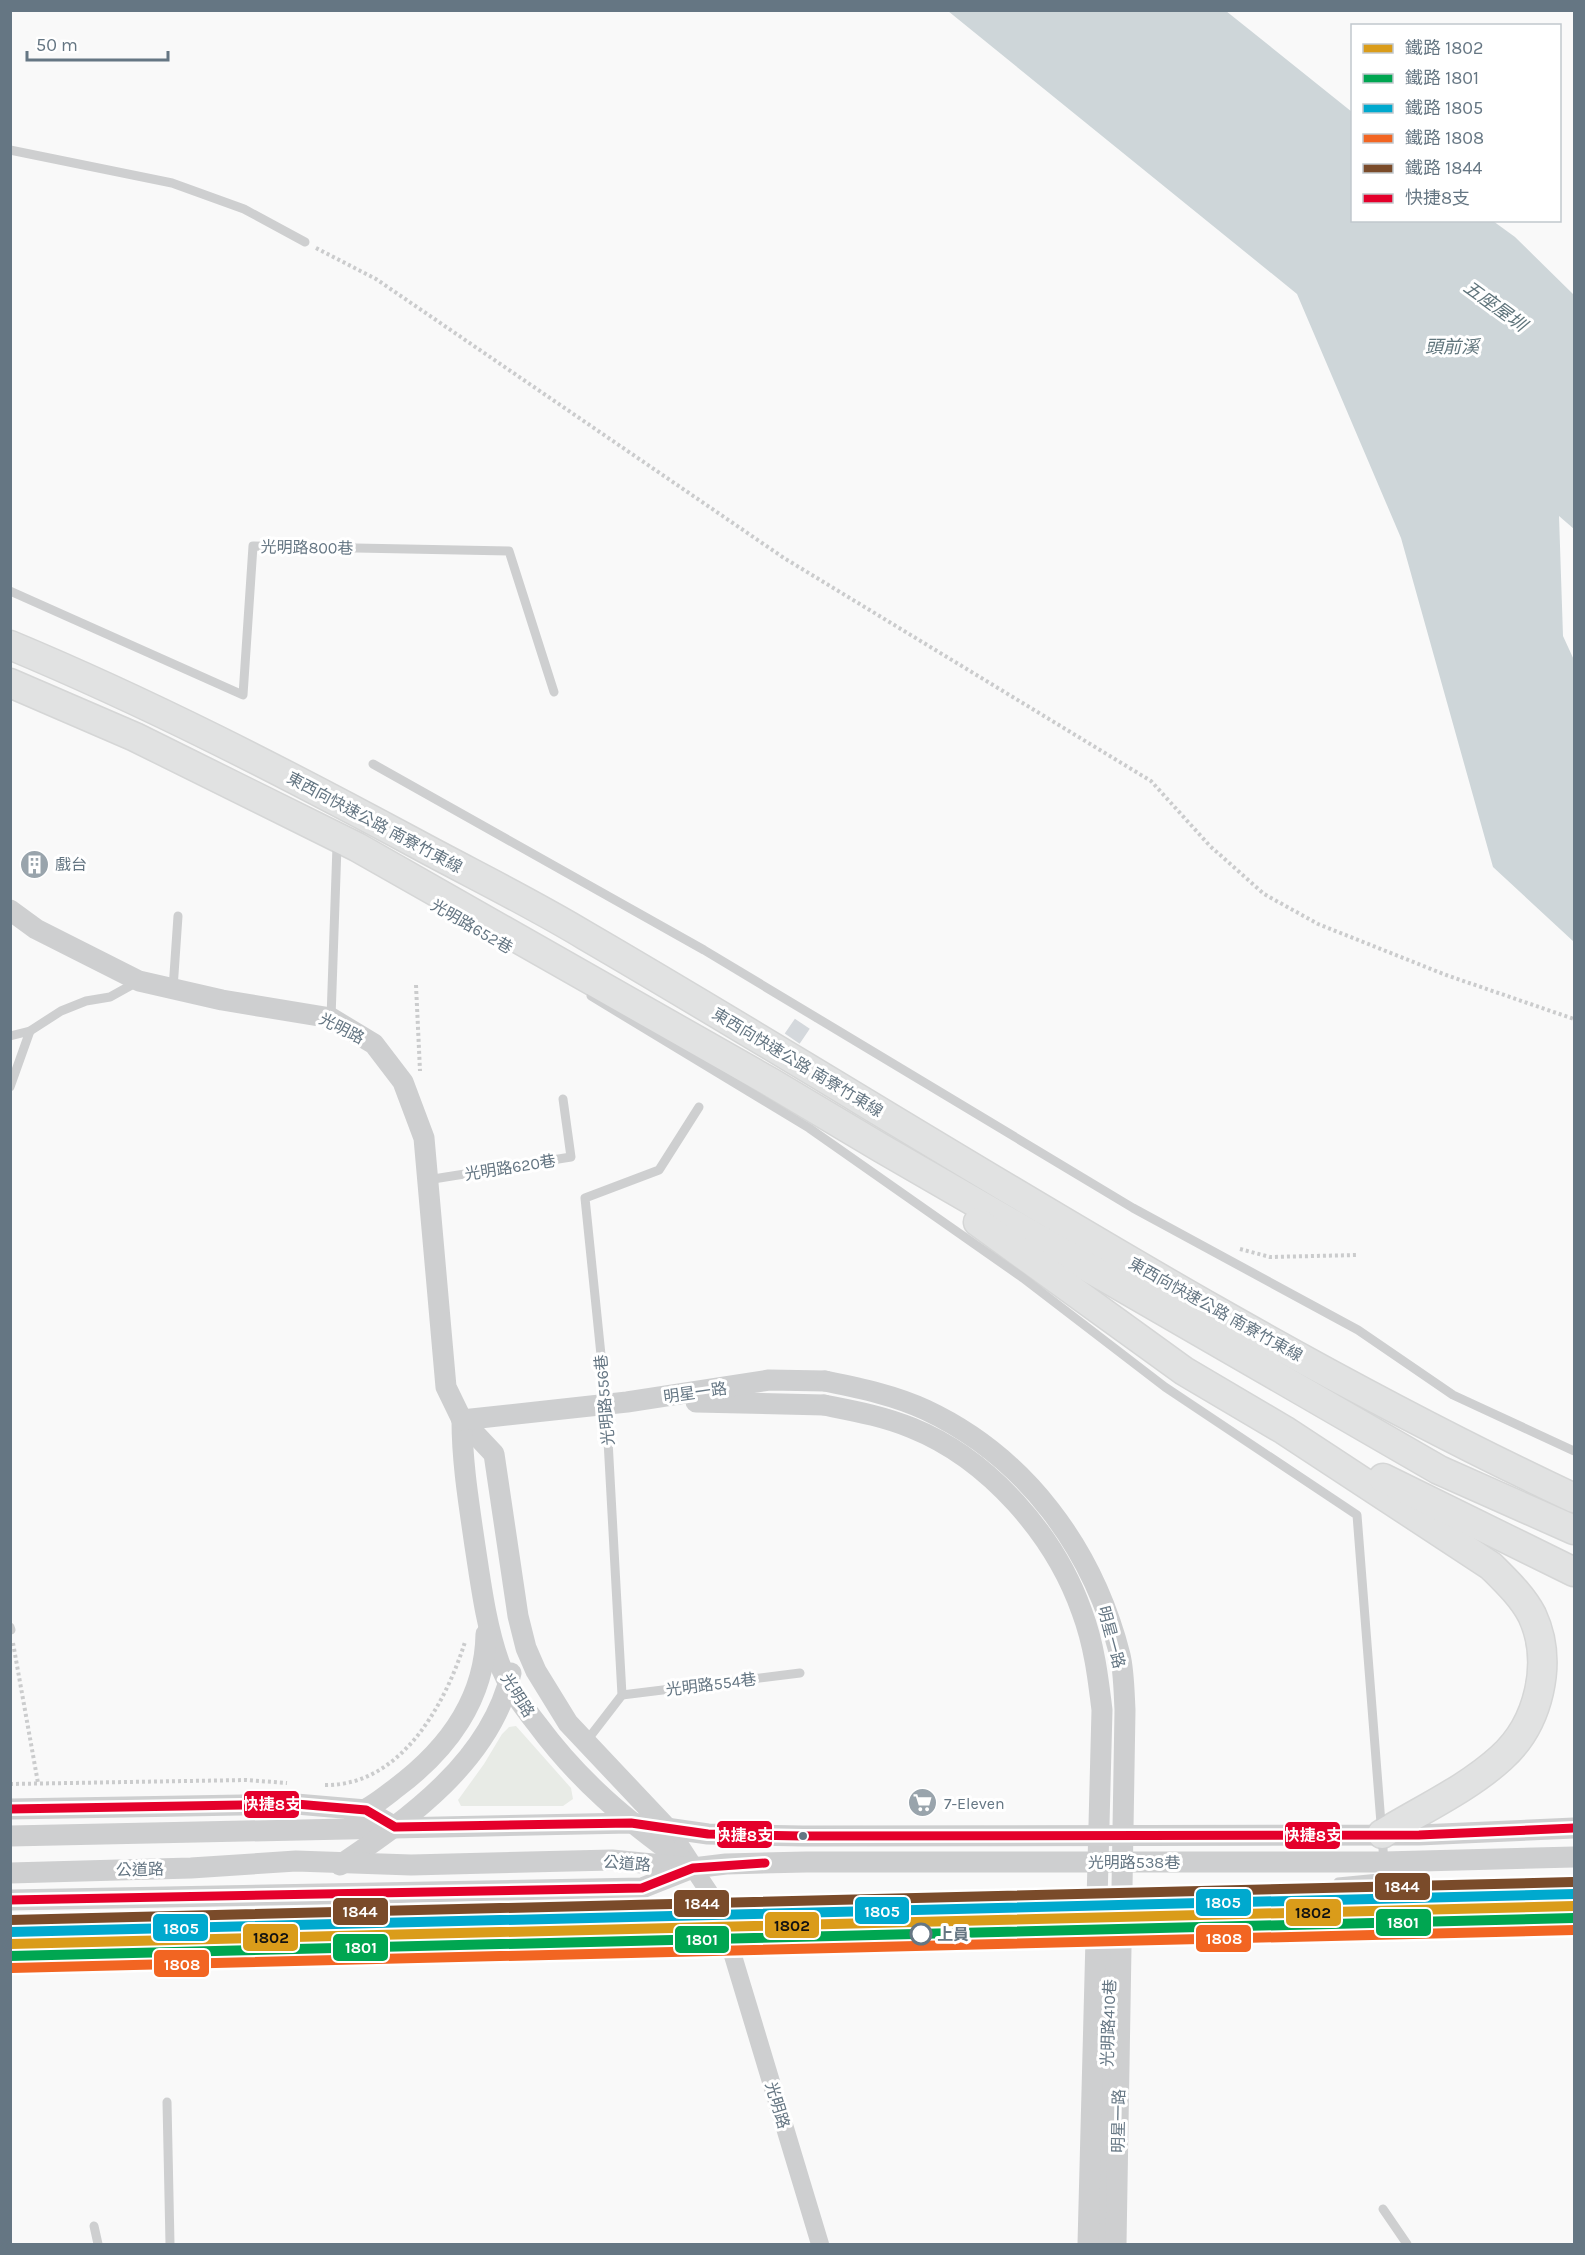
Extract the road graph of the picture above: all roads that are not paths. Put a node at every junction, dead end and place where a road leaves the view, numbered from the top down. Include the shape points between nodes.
1 (10, 150) edge
2 (305, 242) road end
3 (10, 591) edge
4 (10, 645) edge
5 (10, 683) edge
6 (554, 692) dead end
7 (373, 764) dead end
8 (439, 906) dead end
9 (10, 910) edge
10 (178, 916) dead end
11 (139, 981) junction
12 (173, 989) junction
13 (582, 991) dead end
14 (331, 1018) junction
15 (30, 1031) junction
16 (10, 1036) edge
17 (10, 1087) edge
18 (563, 1100) dead end
19 (699, 1107) dead end
20 (880, 1148) junction
21 (427, 1180) junction
22 (616, 1403) junction
23 (462, 1420) junction
24 (1284, 1430) junction
25 (1471, 1450) junction
26 (1575, 1451) edge
27 (1575, 1488) edge
28 (1575, 1498) edge
29 (1575, 1530) edge
30 (1575, 1572) edge
31 (484, 1604) junction
32 (518, 1616) junction
33 (800, 1674) dead end
34 (508, 1684) junction
35 (621, 1695) junction
36 (585, 1743) junction
37 (118, 1805) junction
38 (10, 1809) edge
39 (366, 1810) junction
40 (650, 1826) junction
41 (395, 1827) junction
42 (1575, 1828) edge
43 (296, 1833) junction
44 (118, 1834) junction
45 (1382, 1834) junction
46 (10, 1836) edge
47 (1575, 1857) edge
48 (1384, 1862) junction
49 (342, 1864) junction
50 (693, 1868) junction
51 (10, 1873) edge
52 (1338, 1882) dead end
53 (297, 1893) junction
54 (10, 1900) edge
55 (1110, 1946) dead end
56 (167, 2102) dead end
57 (1383, 2209) dead end
58 (94, 2226) dead end
59 (98, 2244) edge
60 (170, 2244) edge
61 (820, 2244) edge
62 (1088, 2244) edge
63 (1102, 2244) edge
64 (1116, 2244) edge
65 (1407, 2244) edge

1 - 2 lane via 172,183 244,209
3 - 6 lane, 光明路800巷 via 243,694 253,546 509,551
4 - 25 highway, 東西向快速公路 南寮竹東線 via 248,754 581,933 1203,1304
5 - 20 highway, 東西向快速公路 南寮竹東線 via 135,736 357,847
7 - 26 lane via 704,950 1133,1208 1358,1330 1453,1395
8 - 14 lane, 光明路652巷 via 337,846
9 - 11 street, 光明路 via 36,929
10 - 12 lane
11 - 12 street, 光明路
11 - 15 lane via 110,997 60,1011
12 - 14 street, 光明路
13 - 45 lane via 809,1128 1023,1278 1165,1387 1357,1515
14 - 21 street, 光明路 via 374,1044 403,1082 424,1138
15 - 16 lane
15 - 17 lane
18 - 21 lane, 光明路620巷 via 571,1157
19 - 22 lane, 光明路556巷 via 659,1170 585,1198
20 - 24 highway via 1184,1371
20 - 29 highway, 東西向快速公路 南寮竹東線 via 1439,1470
21 - 23 street, 光明路 via 446,1387
22 - 23 street, 明星一路
22 - 35 lane, 光明路556巷
22 - 62 street, 明星一路, bridge via 824,1405 868,1413 914,1428 956,1452 994,1482 1031,1521 1063,1567 1083,1612 1102,1710
22 - 64 street, 明星一路, bridge via 769,1380 825,1381 874,1392 925,1410 971,1435 1008,1464 1049,1507 1078,1548 1105,1606 1120,1658 1125,1710
23 - 31 street, 光明路 via 462,1459
23 - 32 street, 光明路 via 494,1455
24 - 30 highway
24 - 45 highway via 1491,1566 1519,1596 1532,1616 1538,1637 1540,1688 1521,1738 1479,1775
25 - 27 highway
25 - 28 highway, 東西向快速公路 南寮竹東線
31 - 34 street, 光明路
31 - 39 street via 483,1669 463,1718 432,1758
32 - 34 street
32 - 36 street, 光明路 via 525,1648 536,1671
33 - 35 lane, 光明路554巷
34 - 40 street, 光明路 via 576,1773
34 - 41 street via 496,1714 471,1755
35 - 36 lane
36 - 40 street, 光明路
37 - 38 street
37 - 39 street via 296,1804
37 - 44 street
39 - 41 street
39 - 43 street
40 - 41 street
40 - 45 street, 光明路538巷 via 708,1834 803,1836
40 - 50 street, 光明路
40 - 50 street, 光明路
41 - 43 street
41 - 49 street
42 - 45 street, 光明路538巷
43 - 44 street
44 - 46 street
45 - 48 lane
47 - 48 street, 光明路538巷
48 - 50 street, 光明路538巷 via 806,1862
48 - 52 lane via 1379,1878
49 - 50 street, 公道路 via 612,1860
49 - 51 street, 公道路 via 296,1861
49 - 53 street
50 - 53 street, 公道路 via 642,1888
50 - 61 street, 光明路 via 724,1926
53 - 54 street, 公道路
55 - 63 lane, 光明路410巷
56 - 60 lane
57 - 65 lane
58 - 59 lane

